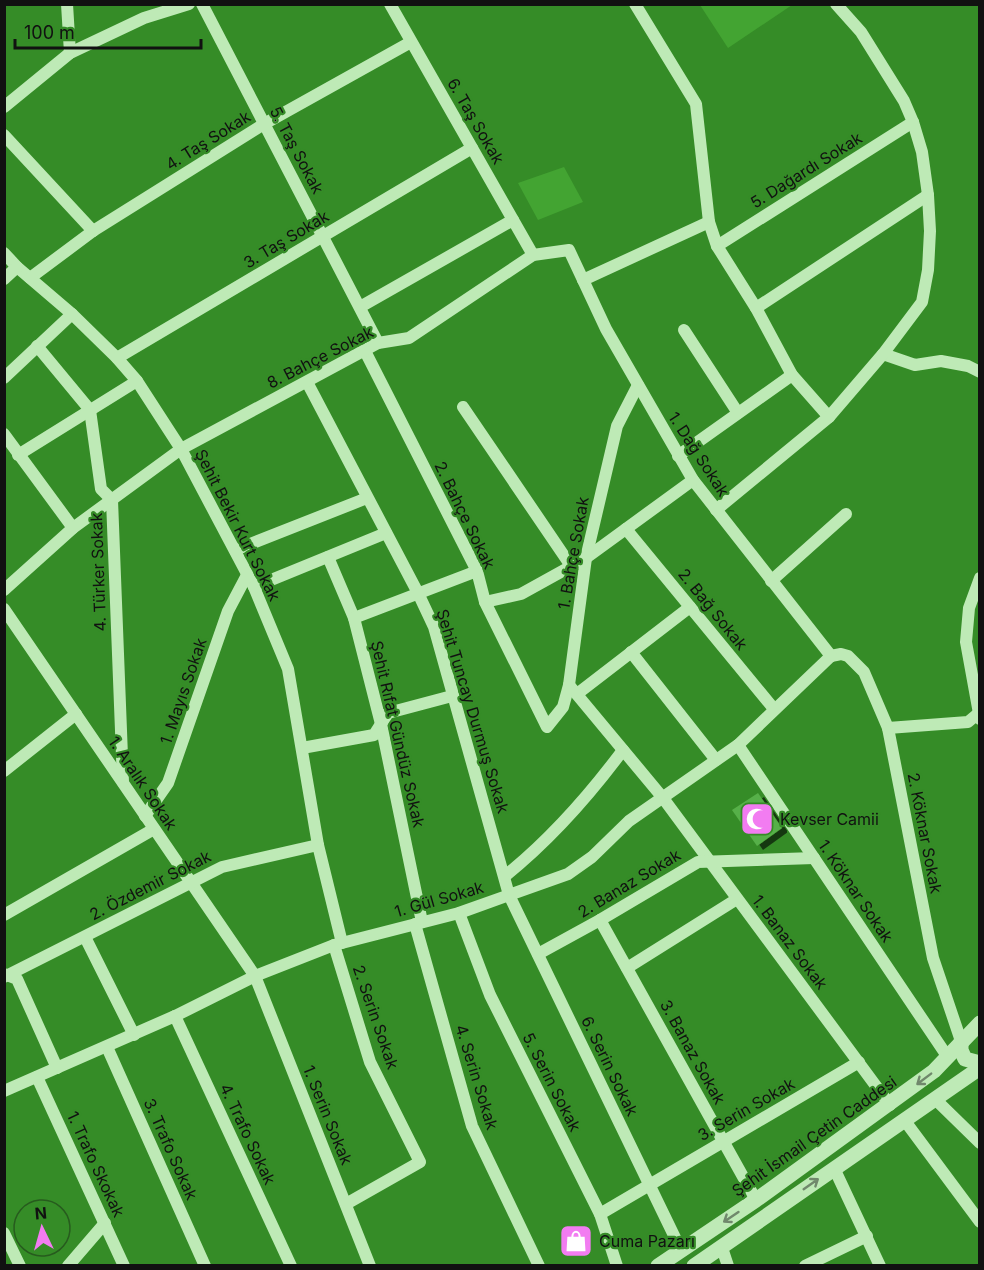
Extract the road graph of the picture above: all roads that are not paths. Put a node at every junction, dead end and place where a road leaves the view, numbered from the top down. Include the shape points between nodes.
1 (67, 4) edge
2 (189, 4) edge
3 (202, 4) edge
4 (390, 4) edge
5 (635, 4) edge
6 (836, 4) edge
7 (411, 42) junction
8 (70, 52) junction
9 (4, 107) edge
10 (913, 122) junction
11 (264, 124) junction
12 (4, 135) edge
13 (472, 148) junction
14 (928, 195) junction
15 (513, 220) junction
16 (709, 222) junction
17 (93, 231) junction
18 (323, 236) junction
19 (717, 246) junction
20 (569, 250) joint
21 (4, 253) edge
22 (533, 255) junction
23 (17, 267) junction
24 (30, 278) junction
25 (4, 279) edge
26 (583, 280) junction
27 (360, 307) junction
28 (756, 308) junction
29 (72, 314) junction
30 (684, 330) dead end
31 (378, 343) junction
32 (37, 346) junction
33 (365, 351) junction
34 (883, 354) junction
35 (117, 358) junction
36 (980, 372) edge
37 (792, 375) junction
38 (4, 378) edge
39 (137, 381) junction
40 (306, 382) junction
41 (638, 386) junction
42 (463, 407) dead end
43 (90, 411) junction
44 (738, 413) junction
45 (829, 417) junction
46 (4, 434) edge
47 (181, 449) junction
48 (18, 454) junction
49 (678, 456) junction
50 (693, 480) junction
51 (367, 498) junction
52 (112, 500) junction
53 (716, 510) junction
54 (846, 514) dead end
55 (73, 528) junction
56 (626, 529) junction
57 (386, 533) junction
58 (235, 550) junction
59 (328, 557) junction
60 (586, 558) junction
61 (571, 566) junction
62 (477, 571) junction
63 (247, 575) junction
64 (980, 578) edge
65 (771, 581) junction
66 (254, 587) junction
67 (4, 590) edge
68 (418, 593) junction
69 (485, 602) junction
70 (690, 607) junction
71 (4, 609) edge
72 (354, 618) junction
73 (980, 638) edge
74 (966, 642) junction
75 (631, 652) junction
76 (831, 656) junction
77 (573, 689) junction
78 (452, 696) junction
79 (774, 710) junction
80 (76, 714) junction
81 (979, 714) edge
82 (381, 724) junction
83 (547, 727) joint
84 (888, 728) junction
85 (738, 745) junction
86 (302, 748) junction
87 (623, 750) junction
88 (716, 760) junction
89 (4, 771) edge
90 (123, 783) junction
91 (663, 798) junction
92 (145, 816) junction
93 (154, 829) junction
94 (318, 845) junction
95 (814, 858) junction
96 (710, 862) junction
97 (505, 876) junction
98 (191, 882) junction
99 (509, 895) junction
100 (737, 899) junction
101 (459, 913) junction
102 (4, 915) edge
103 (600, 920) junction
104 (418, 923) junction
105 (85, 937) junction
106 (338, 944) junction
107 (538, 954) junction
108 (627, 968) junction
109 (5, 976) edge
110 (255, 976) junction
111 (175, 1016) junction
112 (980, 1023) edge
113 (134, 1035) junction
114 (961, 1041) junction
115 (107, 1047) junction
116 (947, 1056) junction
117 (859, 1062) junction
118 (980, 1064) edge
119 (57, 1068) junction
120 (980, 1068) edge
121 (37, 1077) junction
122 (4, 1091) edge
123 (935, 1099) junction
124 (890, 1105) junction
125 (905, 1121) junction
126 (723, 1142) junction
127 (980, 1143) edge
128 (834, 1168) junction
129 (649, 1185) junction
130 (756, 1200) junction
131 (346, 1204) junction
132 (600, 1214) junction
133 (768, 1215) junction
134 (980, 1222) edge
135 (105, 1223) junction
136 (4, 1233) edge
137 (867, 1236) junction
138 (722, 1248) junction
139 (681, 1250) junction
140 (20, 1266) edge
141 (68, 1266) edge
142 (124, 1266) edge
143 (205, 1266) edge
144 (291, 1266) edge
145 (370, 1266) edge
146 (539, 1266) edge
147 (617, 1266) edge
148 (657, 1266) edge
149 (694, 1266) edge
150 (728, 1266) edge
151 (805, 1266) edge
152 (880, 1266) edge

1 - 8 street
2 - 8 street via 144,18
3 - 11 street, 5. Taş Sokak
4 - 7 street, 6. Taş Sokak
5 - 16 street via 696,104
6 - 10 street via 861,32 904,100
7 - 11 street, 4. Taş Sokak
7 - 13 street, 6. Taş Sokak
8 - 9 street
10 - 14 street
10 - 19 street, 5. Dağardı Sokak
11 - 17 street, 4. Taş Sokak
11 - 18 street, 5. Taş Sokak
12 - 17 street
13 - 15 street, 6. Taş Sokak
13 - 18 street, 3. Taş Sokak
14 - 28 street
14 - 34 street via 928,270 922,302
15 - 22 street, 6. Taş Sokak
15 - 27 street
16 - 19 street
16 - 26 street
17 - 24 street, 4. Taş Sokak
18 - 27 street, 5. Taş Sokak
18 - 35 street, 3. Taş Sokak
19 - 28 street
20 - 22 street, 8. Bahçe Sokak
20 - 26 street, 1. Dağ Sokak
21 - 23 street, Şehit Bekir Kurt Sokak
22 - 31 street, 8. Bahçe Sokak via 409,338
23 - 24 street, Şehit Bekir Kurt Sokak
23 - 25 street
24 - 29 street, Şehit Bekir Kurt Sokak
26 - 41 street, 1. Dağ Sokak
27 - 31 street, 5. Taş Sokak
28 - 37 street
29 - 32 street
29 - 35 street, Şehit Bekir Kurt Sokak
30 - 44 street
31 - 33 street, 8. Bahçe Sokak
32 - 38 street
32 - 43 street
33 - 40 street, 8. Bahçe Sokak
33 - 62 street, 2. Bahçe Sokak
34 - 36 street via 915,365 941,361
34 - 45 street
35 - 39 street, Şehit Bekir Kurt Sokak
37 - 44 street
37 - 45 street
39 - 43 street
39 - 47 street, Şehit Bekir Kurt Sokak
40 - 47 street, 8. Bahçe Sokak
40 - 51 street, Şehit Tuncay Durmuş Sokak
41 - 49 street, 1. Dağ Sokak
41 - 60 street, 1. Bahçe Sokak via 617,426
42 - 61 street
43 - 48 street
43 - 52 street, 4. Türker Sokak via 101,489
44 - 49 street
45 - 53 street
46 - 48 street
47 - 52 street, 8. Bahçe Sokak
47 - 58 street, Şehit Bekir Kurt Sokak
48 - 55 street
49 - 50 street, 1. Dağ Sokak
50 - 53 street, 1. Dağ Sokak
50 - 56 street
51 - 57 street, Şehit Tuncay Durmuş Sokak
51 - 58 street
52 - 55 street, 8. Bahçe Sokak
52 - 90 street, 4. Türker Sokak
53 - 65 street, 1. Dağ Sokak
54 - 65 street
55 - 67 street, 8. Bahçe Sokak
56 - 60 street
56 - 70 street, 2. Bağ Sokak
57 - 59 street
57 - 68 street, Şehit Tuncay Durmuş Sokak
58 - 63 street, Şehit Bekir Kurt Sokak
59 - 66 street
59 - 72 street, Şehit Rıfat Gündüz Sokak
60 - 61 street
60 - 77 street, 1. Bahçe Sokak
61 - 69 street via 521,594
62 - 68 street
62 - 69 street, 2. Bahçe Sokak
63 - 66 street, Şehit Bekir Kurt Sokak
63 - 92 street, 1. Mayıs Sokak via 228,611 168,783
64 - 74 street via 969,608
65 - 76 street, 1. Dağ Sokak
66 - 86 street, Şehit Bekir Kurt Sokak via 288,669
68 - 72 street
68 - 78 street, Şehit Tuncay Durmuş Sokak via 434,627
69 - 83 street, 2. Bahçe Sokak
70 - 75 street
70 - 79 street, 2. Bağ Sokak
71 - 80 street, 1. Aralık Sokak
72 - 82 street, Şehit Rıfat Gündüz Sokak
73 - 74 street
74 - 81 street
75 - 77 street
75 - 88 street
76 - 79 street, 1. Gül Sokak
76 - 84 street, 2. Köknar Sokak via 848,656 864,672
77 - 83 street, 1. Bahçe Sokak
77 - 87 street, 1. Banaz Sokak
78 - 82 street via 388,713
78 - 97 street, Şehit Tuncay Durmuş Sokak
79 - 85 street, 1. Gül Sokak
80 - 89 street
80 - 90 street, 1. Aralık Sokak
81 - 84 street via 968,722
82 - 86 street via 374,735
82 - 104 street, Şehit Rıfat Gündüz Sokak
84 - 114 street, 2. Köknar Sokak via 933,958
85 - 88 street, 1. Gül Sokak
85 - 95 street, 1. Köknar Sokak
86 - 94 street, Şehit Bekir Kurt Sokak
87 - 91 street, 1. Banaz Sokak
87 - 97 street via 563,824
88 - 91 street, 1. Gül Sokak
90 - 92 street, 1. Aralık Sokak
91 - 96 street, 1. Banaz Sokak
91 - 99 street, 1. Gül Sokak via 629,821 568,874
92 - 93 street, 1. Aralık Sokak
93 - 98 street, 1. Aralık Sokak
93 - 102 street
94 - 98 street, 2. Özdemir Sokak via 222,867
94 - 106 street, Şehit Bekir Kurt Sokak
95 - 96 street, 2. Banaz Sokak
95 - 116 street, 1. Köknar Sokak
96 - 100 street, 1. Banaz Sokak
96 - 103 street, 2. Banaz Sokak via 698,862
97 - 99 street, Şehit Tuncay Durmuş Sokak
98 - 105 street, 2. Özdemir Sokak
98 - 110 street, 1. Aralık Sokak
99 - 101 street, 1. Gül Sokak
99 - 107 street, 6. Serin Sokak
100 - 108 street
100 - 117 street, 1. Banaz Sokak
101 - 104 street, 1. Gül Sokak
101 - 132 street, 5. Serin Sokak via 490,995
103 - 107 street, 2. Banaz Sokak
103 - 108 street, 3. Banaz Sokak
104 - 106 street, 1. Gül Sokak
104 - 146 street, 4. Serin Sokak via 472,1126
105 - 109 street, 2. Özdemir Sokak
105 - 113 street
106 - 110 street, 1. Gül Sokak
106 - 131 street, 2. Serin Sokak via 370,1062 420,1162
107 - 129 street, 6. Serin Sokak
108 - 126 street, 3. Banaz Sokak
109 - 119 street via 17,979
110 - 111 street, 1. Gül Sokak
110 - 131 street, 1. Serin Sokak
111 - 113 street, 1. Gül Sokak
111 - 144 street, 4. Trafo Sokak
112 - 114 street, Şehit İsmail Çetin Caddesi
113 - 115 street, 1. Gül Sokak
114 - 116 street, Şehit İsmail Çetin Caddesi
114 - 118 street via 964,1059
115 - 119 street, 1. Gül Sokak
115 - 143 street, 3. Trafo Sokak
116 -> 124 street, Şehit İsmail Çetin Caddesi
117 - 124 street, 1. Banaz Sokak
117 - 126 street, 3. Serin Sokak
119 - 121 street, 1. Gül Sokak
120 - 123 street
121 - 122 street, 1. Gül Sokak
121 - 135 street, 1. Trafo Skokak
123 - 125 street
123 - 127 street
124 - 130 street, Şehit İsmail Çetin Caddesi
125 - 128 street
125 - 134 street
126 - 129 street, 3. Serin Sokak
126 - 130 street, 3. Banaz Sokak
133 -> 128 street
128 - 137 street
129 - 132 street, 3. Serin Sokak
129 - 139 street, 6. Serin Sokak
130 - 133 street
130 -> 139 street, Şehit İsmail Çetin Caddesi
131 - 145 street, 1. Serin Sokak
132 - 147 street, 5. Serin Sokak
133 - 138 street
135 - 141 street
135 - 142 street, 1. Trafo Skokak
136 - 140 street
137 - 151 street
137 - 152 street
138 - 149 street
138 - 150 street
139 - 148 street, Şehit İsmail Çetin Caddesi

